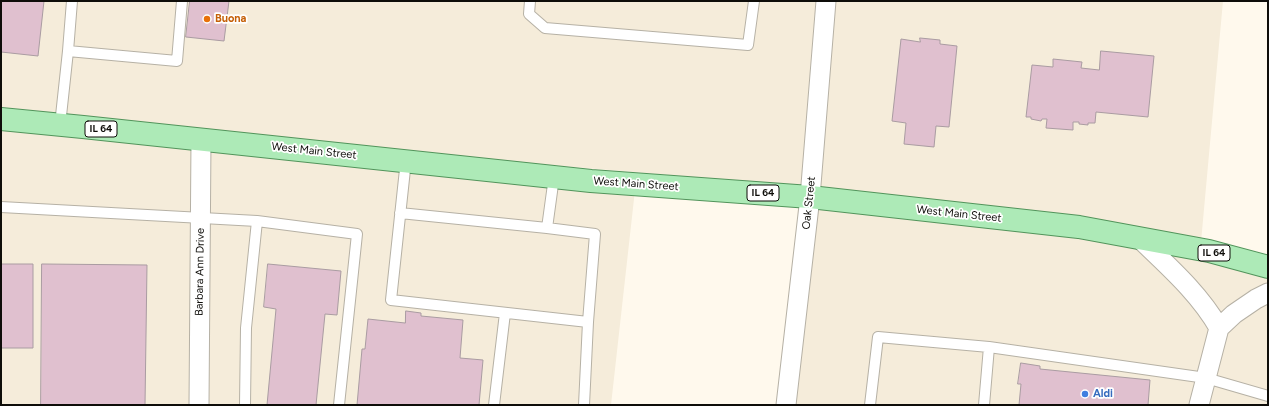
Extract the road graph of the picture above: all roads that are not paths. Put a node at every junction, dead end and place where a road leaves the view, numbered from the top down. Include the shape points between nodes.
1 (72, 1) edge
2 (182, 1) edge
3 (530, 1) edge
4 (754, 1) edge
5 (826, 1) edge
6 (68, 51) junction
7 (1, 120) edge
8 (60, 125) junction
9 (201, 140) junction
10 (406, 160) junction
11 (554, 176) junction
12 (810, 197) junction
13 (1, 207) edge
14 (400, 213) junction
15 (201, 217) junction
16 (257, 221) junction
17 (547, 228) junction
18 (1139, 238) junction
19 (1268, 267) edge
20 (1268, 293) edge
21 (505, 313) junction
22 (588, 322) junction
23 (1219, 328) junction
24 (989, 346) junction
25 (1206, 378) junction
26 (1268, 396) edge
27 (199, 405) edge
28 (245, 405) edge
29 (340, 405) edge
30 (494, 405) edge
31 (584, 405) edge
32 (786, 405) edge
33 (870, 405) edge
34 (984, 405) edge
35 (1199, 405) edge

1 - 6 lane
2 - 6 lane via 177,61
3 - 4 lane via 529,14 545,28 748,45
5 - 12 street, Oak Street
6 - 8 lane
7 - 8 main road, West Main Street / IL 64
8 - 9 main road, West Main Street / IL 64
9 - 10 main road, West Main Street / IL 64
9 - 15 street, Barbara Ann Drive
10 - 11 main road, West Main Street / IL 64
10 - 14 lane
11 - 12 main road, West Main Street / IL 64
11 - 17 lane
12 - 18 main road, West Main Street / IL 64 via 1079,227
12 - 32 street, Oak Street
13 - 15 lane
14 - 17 lane
14 - 21 lane via 391,300
15 - 16 lane
15 - 27 street, Barbara Ann Drive
16 - 28 lane via 246,328
16 - 29 lane via 357,234
17 - 22 lane via 595,234
18 - 19 main road, West Main Street / IL 64 via 1209,251
18 - 23 street via 1177,275
20 - 23 street via 1234,314
21 - 22 lane
21 - 30 lane
22 - 31 lane
23 - 25 street
24 - 25 lane
24 - 33 lane via 878,337
24 - 34 lane
25 - 26 lane
25 - 35 street

